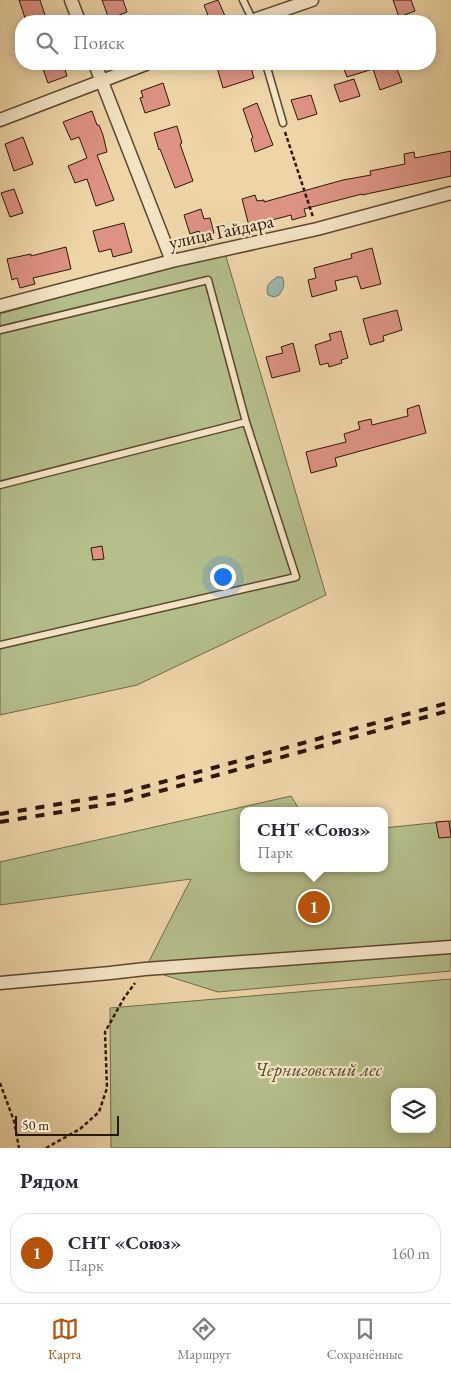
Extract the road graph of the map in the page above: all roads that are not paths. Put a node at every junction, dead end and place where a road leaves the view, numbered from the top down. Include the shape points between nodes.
1 (72, 0) edge
2 (243, 0) edge
3 (312, 0) edge
4 (77, 15) edge
5 (250, 15) edge
6 (270, 15) edge
7 (97, 70) edge
8 (130, 70) edge
9 (268, 70) edge
10 (102, 81) junction
11 (0, 120) edge
12 (283, 123) road end
13 (451, 193) edge
14 (172, 261) junction
15 (0, 306) edge
16 (0, 330) edge
17 (246, 422) junction
18 (0, 485) edge
19 (0, 645) edge
20 (451, 947) edge
21 (0, 983) edge

1 - 4 street
2 - 5 lane
3 - 6 street
7 - 10 street
8 - 10 street
9 - 12 lane
10 - 11 street
10 - 14 street
13 - 14 street, улица Гайдара via 225,253
14 - 15 street, улица Гайдара
16 - 17 lane via 208,280
17 - 18 lane
17 - 19 lane via 296,577
20 - 21 street

